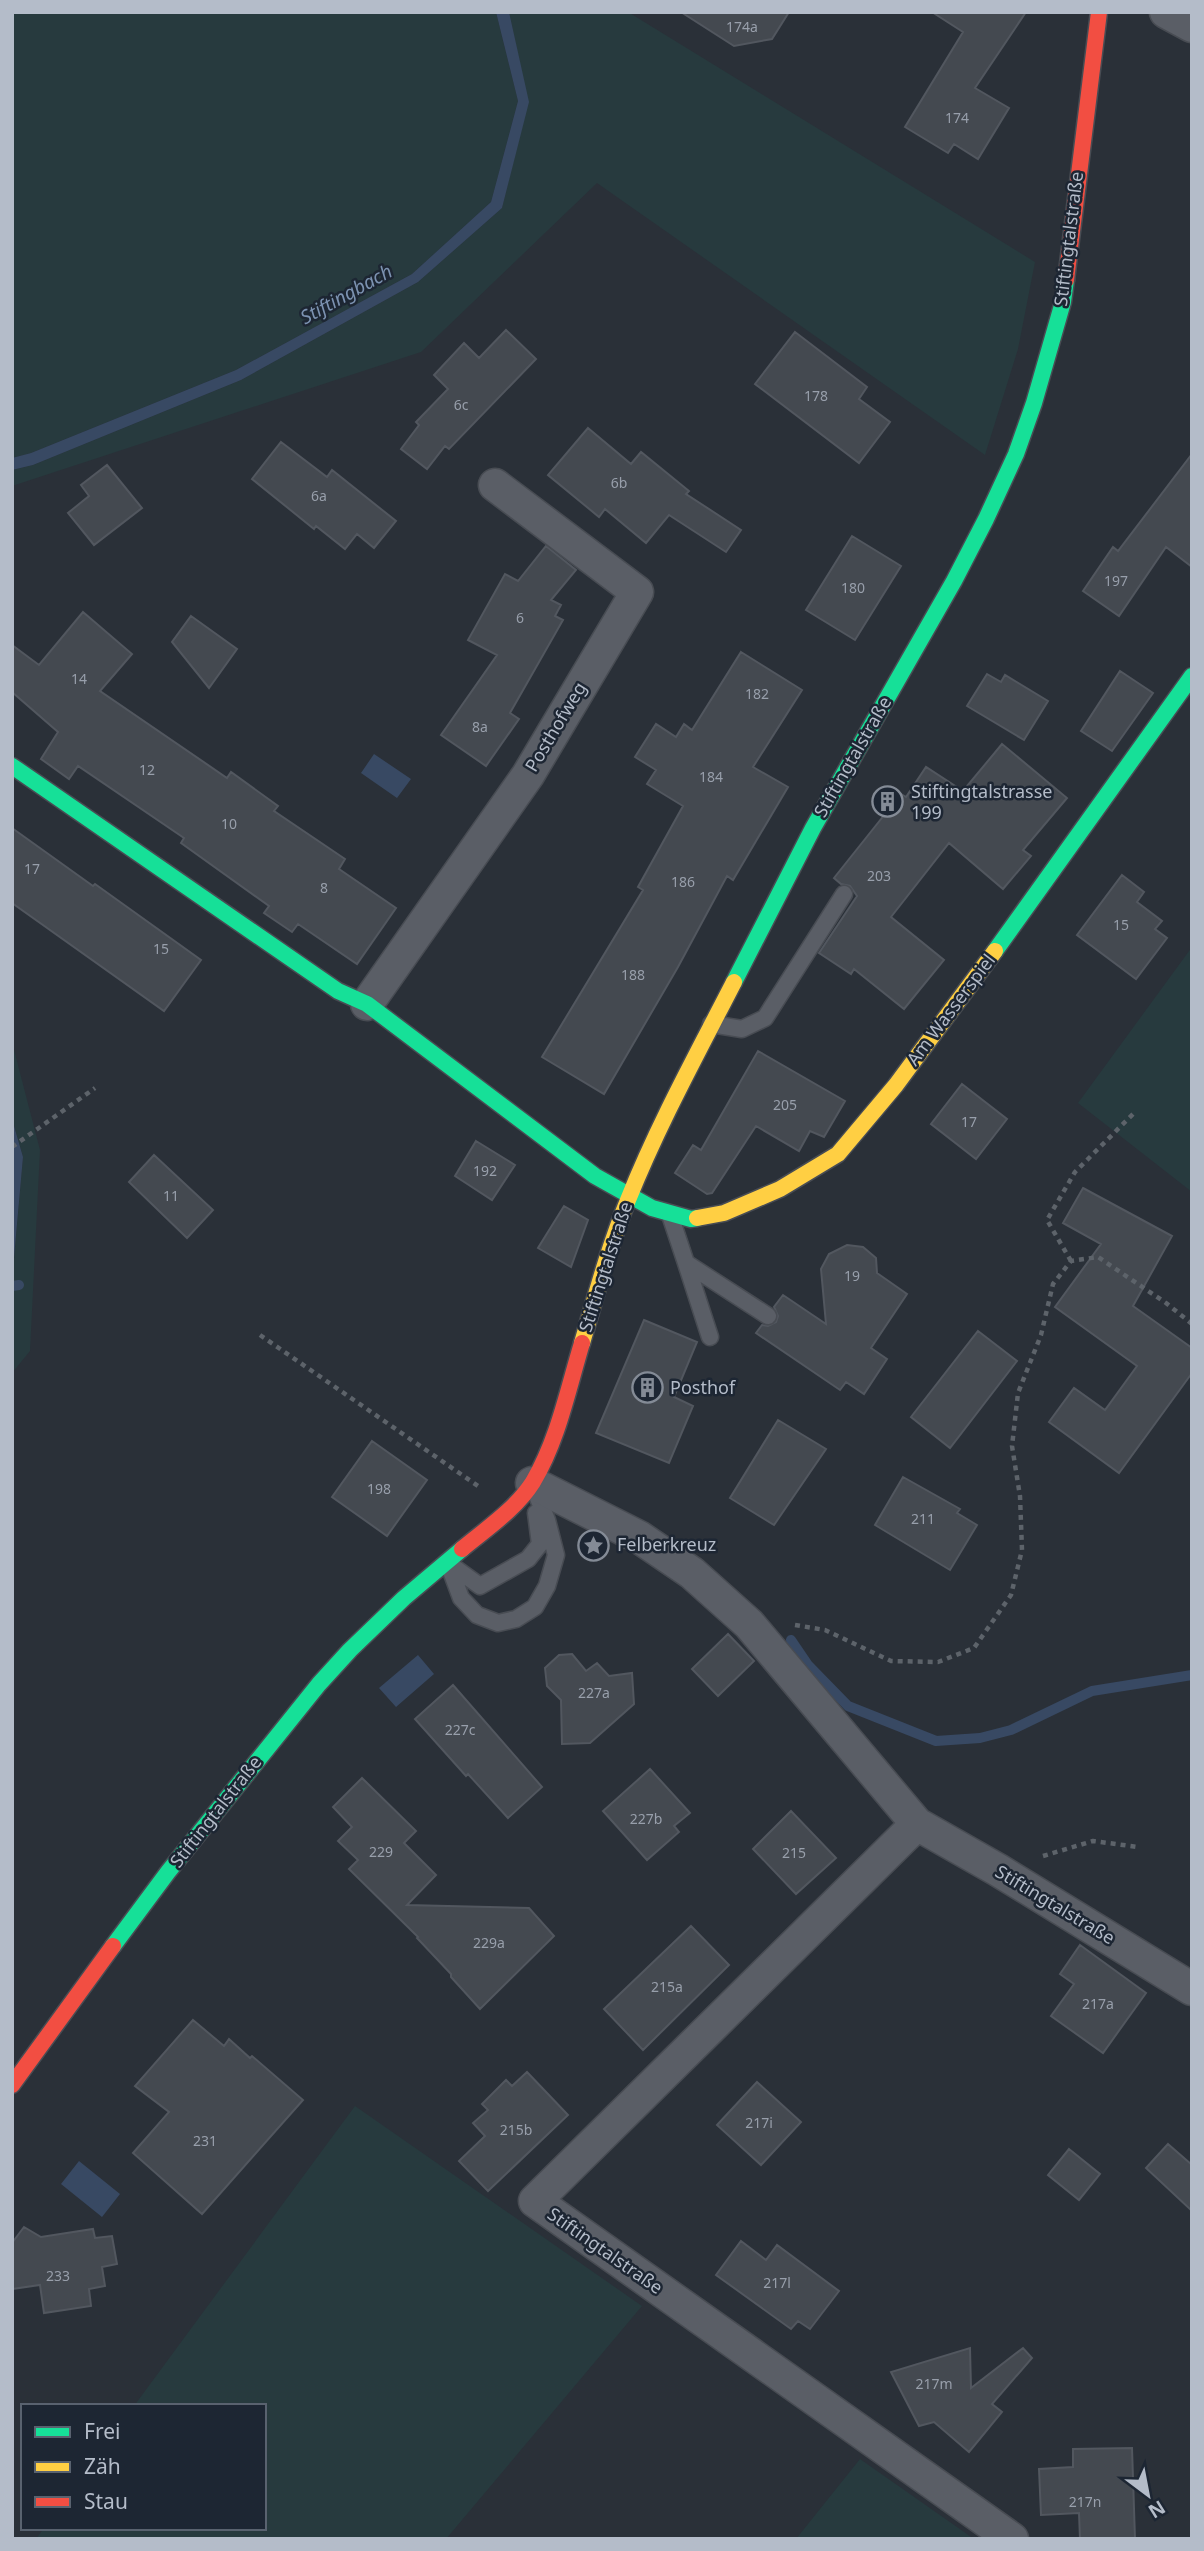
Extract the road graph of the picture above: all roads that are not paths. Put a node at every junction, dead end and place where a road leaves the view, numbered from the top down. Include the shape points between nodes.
1 (1099, 12) edge
2 (1166, 12) edge
3 (1192, 26) edge
4 (495, 485) dead end
5 (1192, 676) edge
6 (12, 766) edge
7 (844, 894) dead end
8 (367, 1003) junction
9 (711, 1024) junction
10 (629, 1197) junction
11 (670, 1213) junction
12 (686, 1263) junction
13 (768, 1316) dead end
14 (710, 1337) dead end
15 (532, 1483) junction
16 (448, 1563) junction
17 (918, 1824) junction
18 (1192, 1989) edge
19 (12, 2085) edge
20 (1012, 2539) edge

1 - 9 street, Stiftingtalstraße via 1063,302 1016,453 954,580 813,828
2 - 3 street
4 - 8 street, Posthofweg via 637,592 528,775
5 - 11 street, Am Wasserspiel via 983,968 838,1153 780,1189 724,1213 691,1219
6 - 8 street via 338,991
7 - 9 lane via 765,1018 742,1030
8 - 10 street
9 - 10 street, Stiftingtalstraße
10 - 11 street, Am Wasserspiel
10 - 15 street, Stiftingtalstraße via 551,1446
11 - 12 lane
12 - 13 lane
12 - 14 lane
15 - 16 street, Stiftingtalstraße
15 - 16 lane via 540,1544 528,1559 480,1586
15 - 16 lane via 556,1555 535,1607 498,1623 477,1615 461,1598
15 - 17 street, Stiftingtalstraße via 639,1537 692,1573 749,1624
16 - 19 street, Stiftingtalstraße via 404,1598 319,1684 169,1872
17 - 18 street, Stiftingtalstraße
17 - 20 street, Stiftingtalstraße via 534,2202

